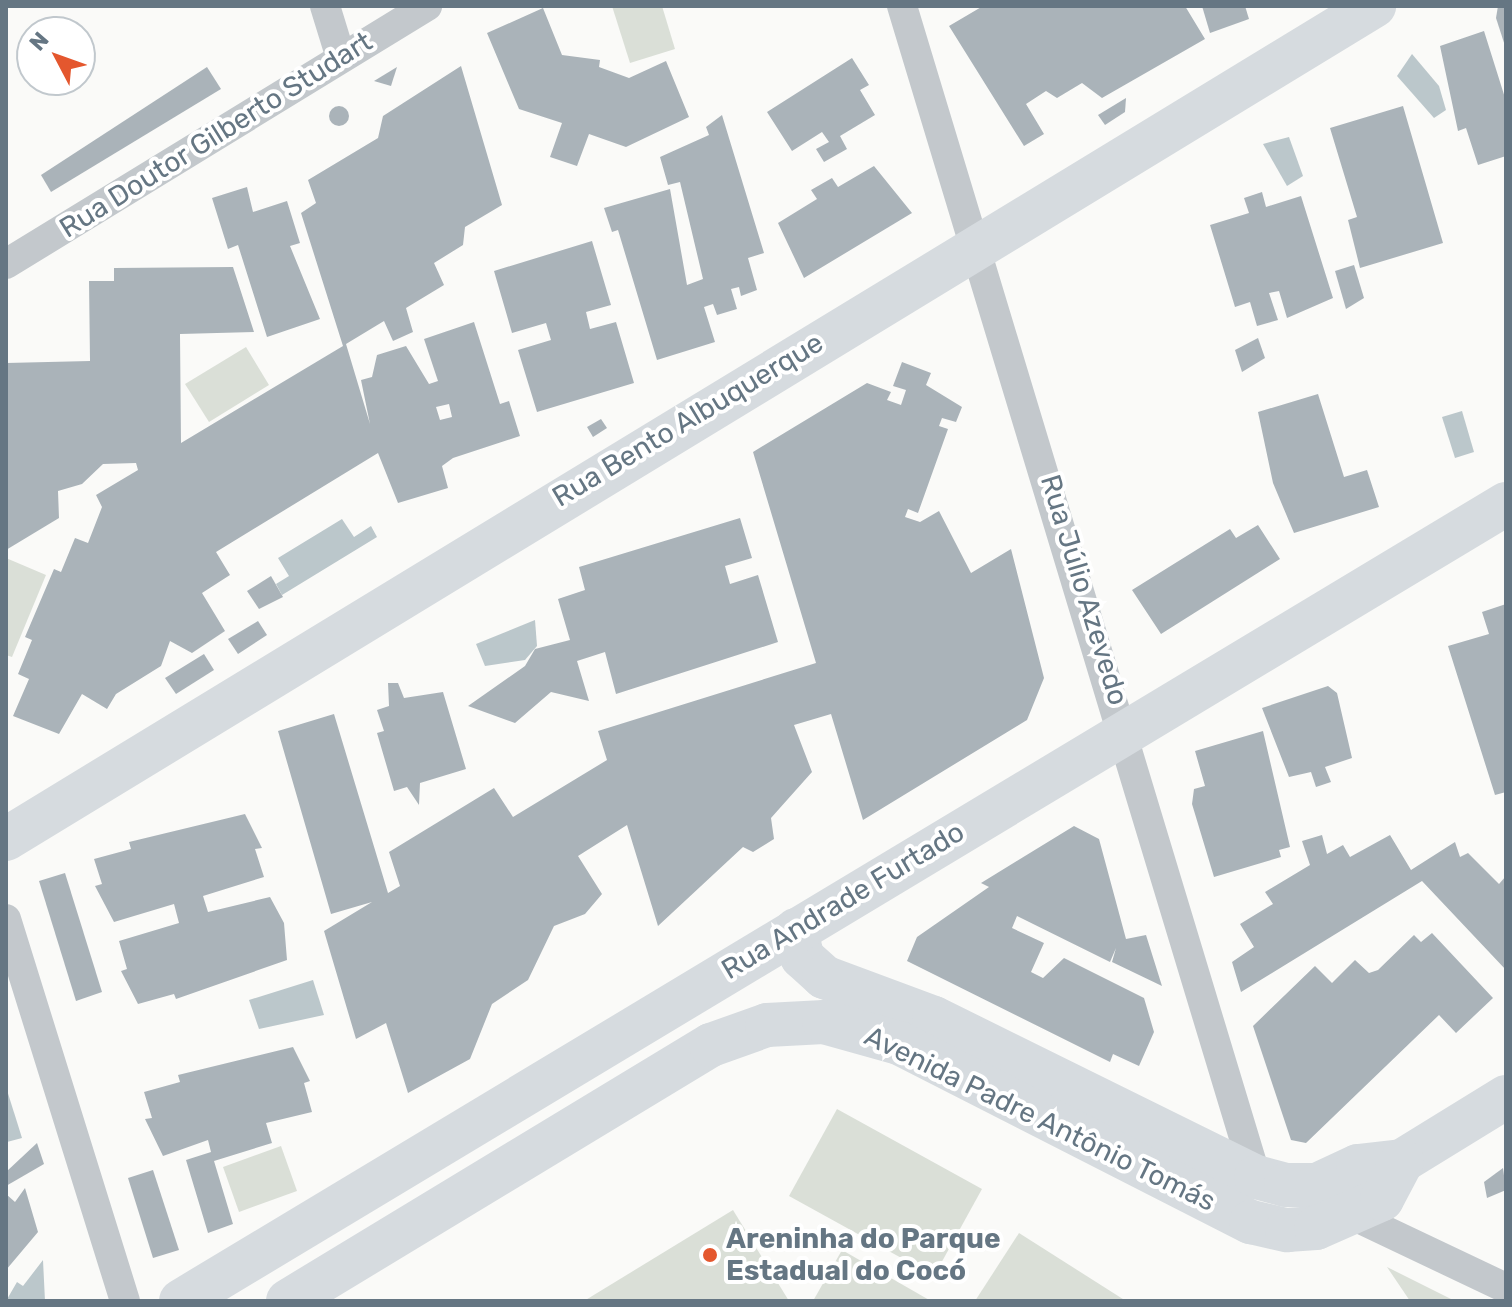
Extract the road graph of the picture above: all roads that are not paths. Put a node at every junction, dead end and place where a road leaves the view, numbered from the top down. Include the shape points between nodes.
1 (325, 6) edge
2 (427, 6) edge
3 (902, 6) edge
4 (1374, 6) edge
5 (341, 58) junction
6 (980, 244) junction
7 (6, 264) edge
8 (1506, 504) edge
9 (1125, 729) junction
10 (6, 839) edge
11 (6, 919) edge
12 (796, 930) junction
13 (934, 1018) junction
14 (986, 1089) junction
15 (1506, 1097) edge
16 (1030, 1113) junction
17 (1147, 1124) junction
18 (1402, 1161) junction
19 (1256, 1177) junction
20 (1352, 1215) junction
21 (1506, 1288) edge
22 (125, 1301) edge
23 (181, 1301) edge
24 (288, 1301) edge

1 - 5 street
2 - 5 street, Rua Doutor Gilberto Studart
3 - 6 street, Rua Júlio Azevedo
4 - 6 main road, Rua Bento Albuquerque
5 - 7 street, Rua Doutor Gilberto Studart
6 - 9 street, Rua Júlio Azevedo
6 - 10 main road, Rua Bento Albuquerque
8 - 9 main road, Rua Andrade Furtado
9 - 12 main road, Rua Andrade Furtado
9 - 19 street, Rua Júlio Azevedo
11 - 22 street
12 - 13 main road, Avenida Padre Antônio Tomás via 802,957 824,977
12 - 23 main road, Rua Andrade Furtado
13 - 14 main road
13 - 17 main road, Avenida Padre Antônio Tomás
14 - 16 main road, Avenida Padre Antônio Tomás
14 - 24 main road, Avenida Padre Antônio Tomás via 855,1028 767,1025 711,1045
15 - 18 main road, Avenida Padre Antônio Tomás
16 - 17 main road
16 - 20 main road, Avenida Padre Antônio Tomás via 1251,1222 1287,1230
17 - 19 main road, Avenida Padre Antônio Tomás
18 - 19 main road, Avenida Padre Antônio Tomás via 1358,1166 1317,1185
18 - 20 main road, Avenida Padre Antônio Tomás via 1382,1199
20 - 21 street

